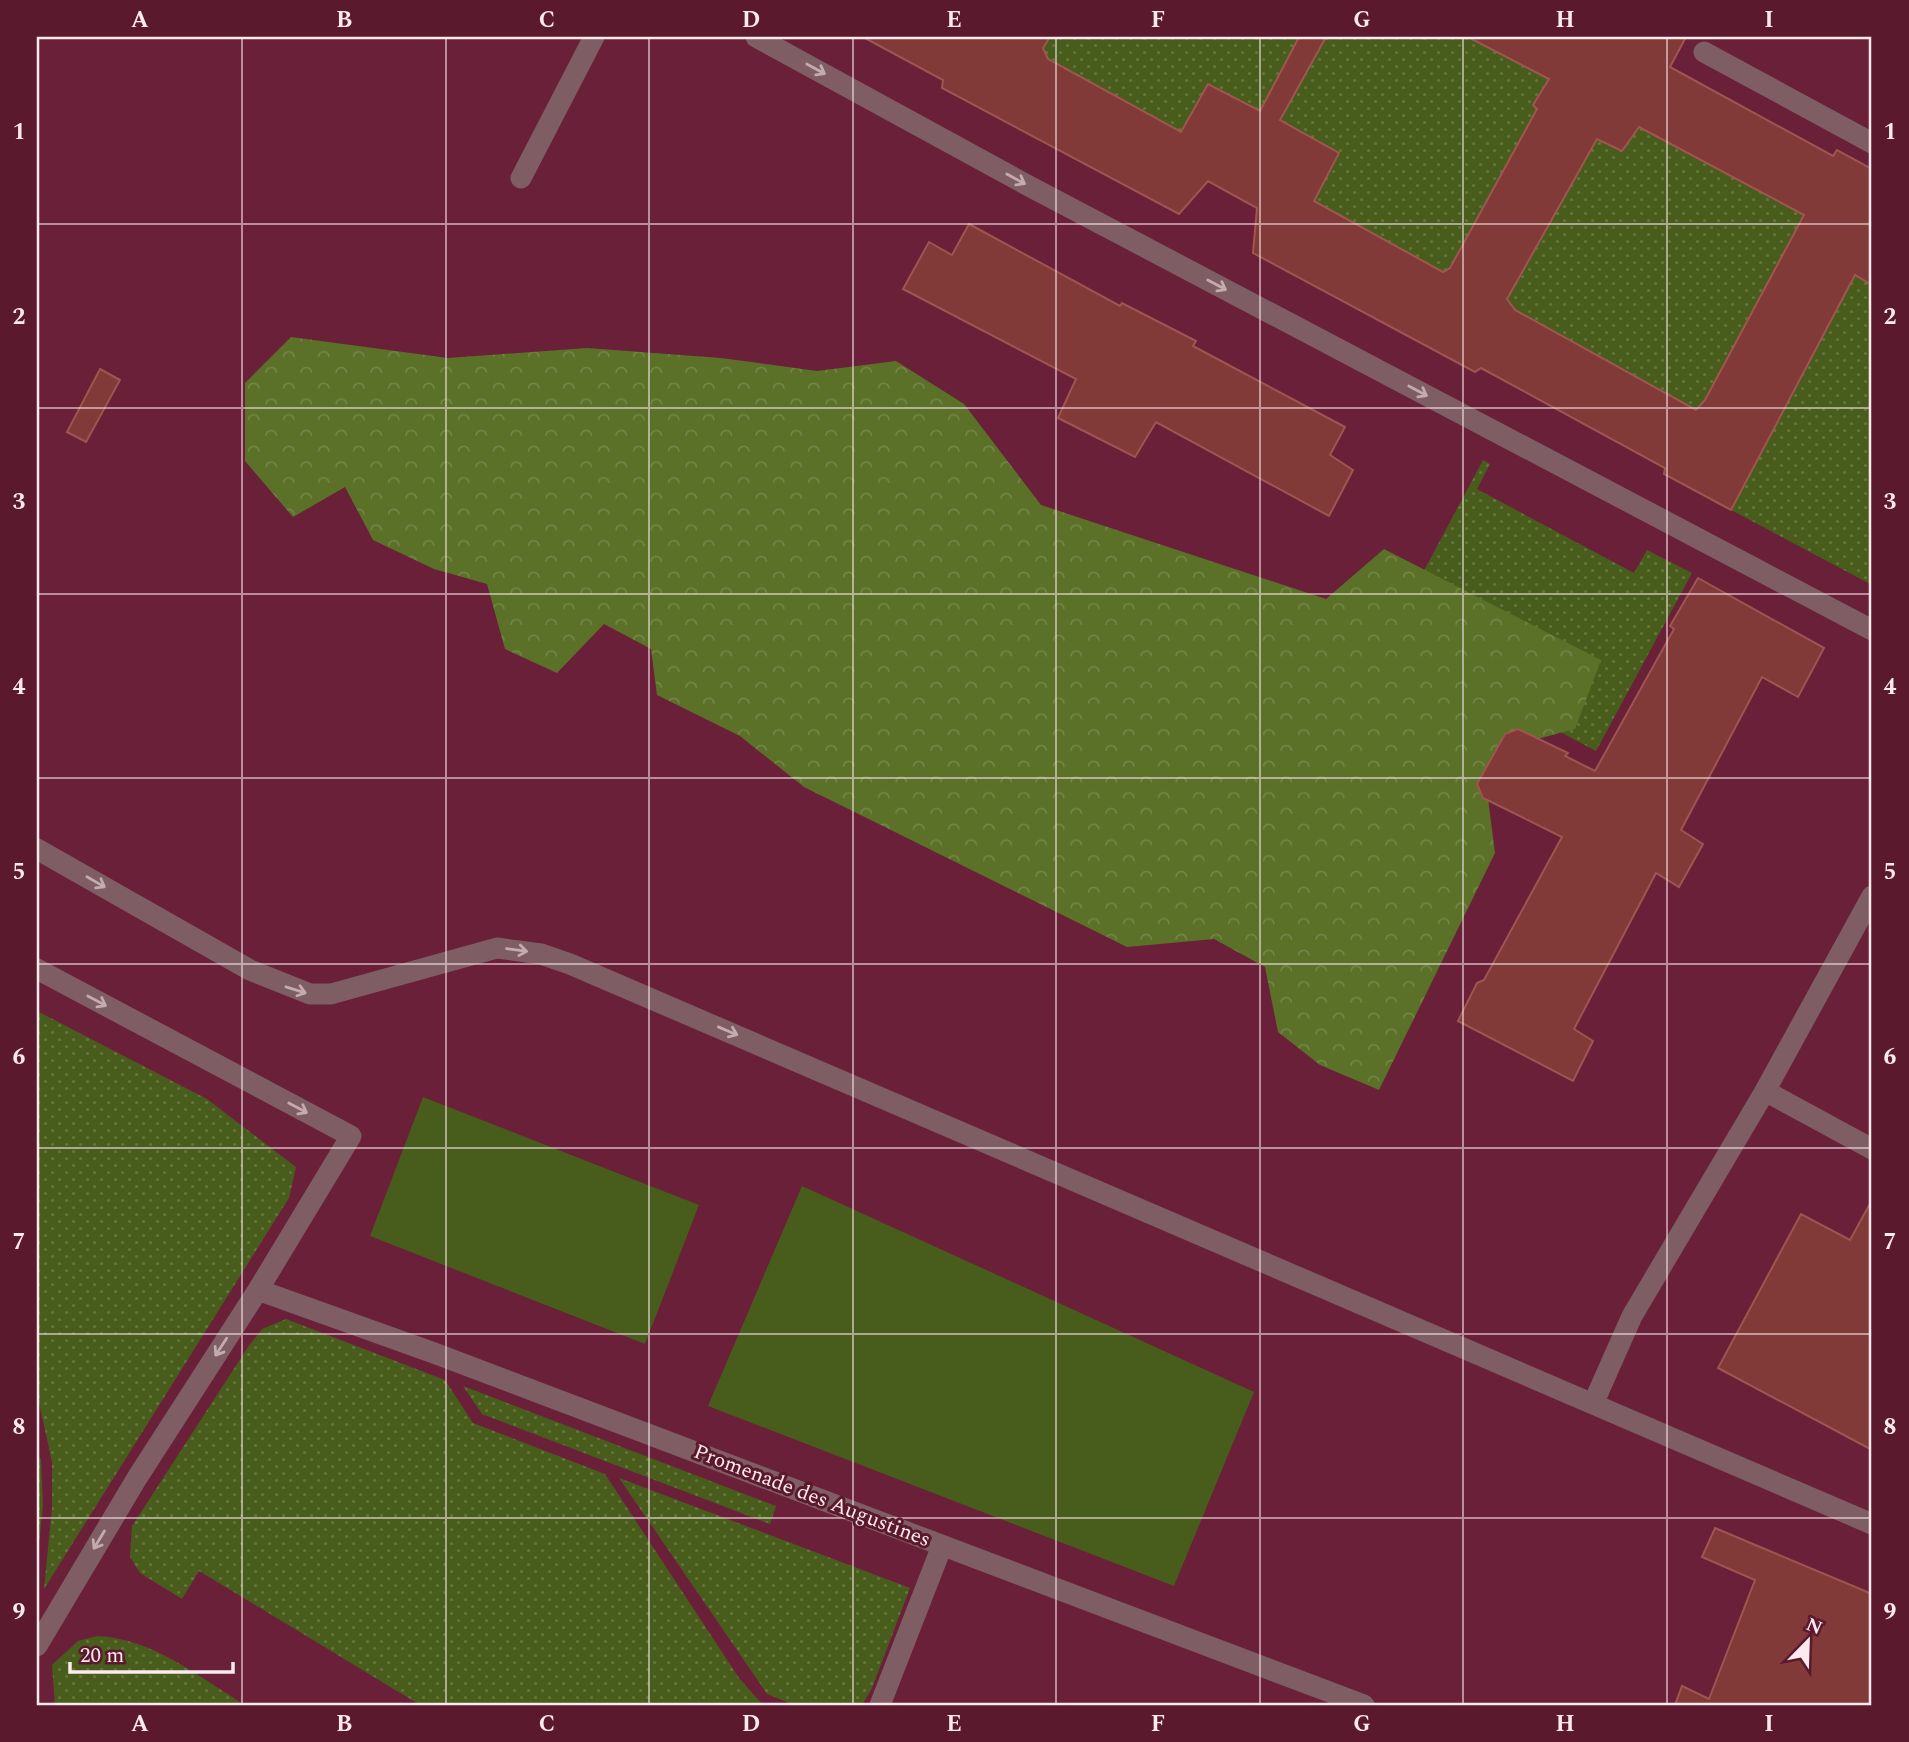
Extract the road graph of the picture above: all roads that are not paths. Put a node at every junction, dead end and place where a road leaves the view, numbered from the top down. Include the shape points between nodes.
1 (594, 37) edge
2 (756, 37) edge
3 (1703, 52) dead end
4 (1872, 143) edge
5 (521, 178) dead end
6 (1872, 630) edge
7 (37, 849) edge
8 (1872, 896) edge
9 (37, 969) edge
10 (1765, 1091) junction
11 (1872, 1149) edge
12 (258, 1290) junction
13 (1593, 1404) junction
14 (1872, 1524) edge
15 (942, 1546) junction
16 (37, 1646) edge
17 (880, 1705) edge
18 (1364, 1705) edge

1 - 5 lane
2 -> 6 lane via 1027,185
3 - 4 lane
7 -> 13 lane via 250,970 310,995 343,992 498,948 541,954 798,1060
8 - 10 lane
9 -> 12 lane via 351,1136
10 - 11 lane
10 - 13 lane via 1632,1316
12 - 15 lane, Promenade des Augustines
12 -> 16 lane via 136,1478
13 - 14 lane
15 - 17 lane
15 - 18 lane, Promenade des Augustines

